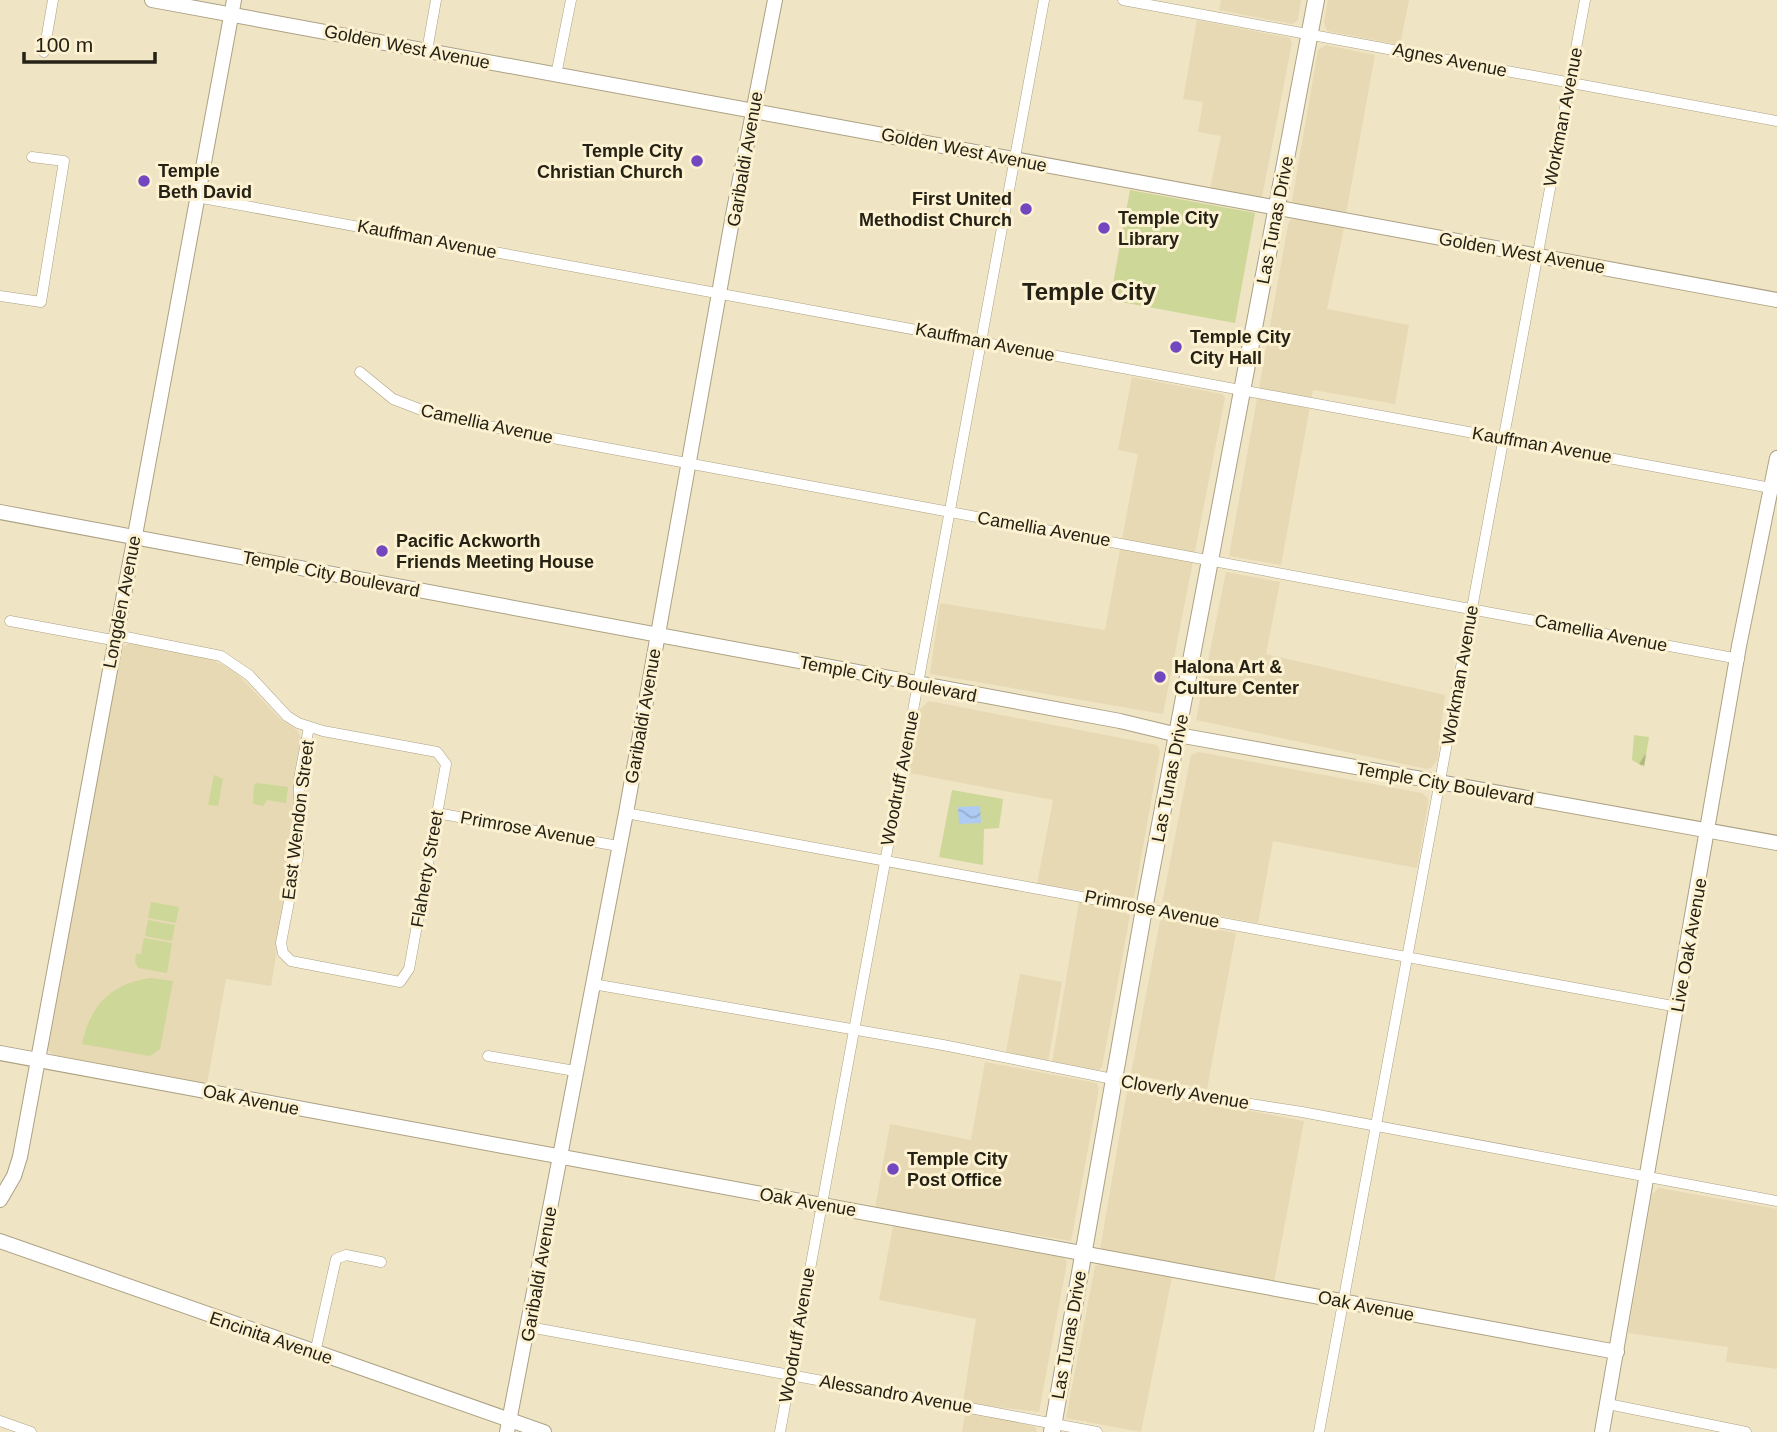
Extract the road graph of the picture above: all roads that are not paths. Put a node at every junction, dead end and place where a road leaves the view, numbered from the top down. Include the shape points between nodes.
1 (53, 0) edge
2 (152, 0) edge
3 (436, 0) edge
4 (571, 0) edge
5 (775, 0) edge
6 (1044, 0) edge
7 (1123, 0) edge
8 (1316, 0) edge
9 (1585, 0) edge
10 (233, 7) edge
11 (1310, 34) junction
12 (427, 51) junction
13 (44, 52) dead end
14 (556, 75) junction
15 (1570, 83) junction
16 (753, 111) junction
17 (1777, 121) edge
18 (32, 157) dead end
19 (1014, 160) junction
20 (197, 197) junction
21 (1276, 208) junction
22 (1537, 257) junction
23 (720, 294) junction
24 (0, 296) edge
25 (1777, 300) edge
26 (980, 342) junction
27 (360, 372) dead end
28 (1243, 390) junction
29 (1504, 439) junction
30 (1777, 458) edge
31 (689, 464) junction
32 (1771, 488) junction
33 (0, 512) edge
34 (950, 512) junction
35 (135, 537) junction
36 (1211, 561) junction
37 (1472, 609) junction
38 (10, 621) dead end
39 (657, 635) junction
40 (116, 638) junction
41 (1739, 659) junction
42 (918, 685) junction
43 (309, 727) junction
44 (1178, 735) junction
45 (1440, 783) junction
46 (437, 813) junction
47 (626, 813) junction
48 (1709, 831) junction
49 (1777, 843) edge
50 (618, 846) junction
51 (884, 860) junction
52 (1144, 909) junction
53 (1408, 958) junction
54 (403, 980) joint
55 (593, 984) junction
56 (1678, 1007) junction
57 (853, 1031) junction
58 (0, 1053) edge
59 (488, 1056) dead end
60 (38, 1060) junction
61 (575, 1071) junction
62 (1114, 1079) junction
63 (1376, 1127) junction
64 (560, 1157) junction
65 (1648, 1178) junction
66 (0, 1200) edge
67 (1777, 1201) edge
68 (821, 1205) junction
69 (0, 1241) edge
70 (1083, 1254) junction
71 (381, 1262) dead end
72 (1344, 1302) junction
73 (529, 1327) junction
74 (1616, 1352) junction
75 (315, 1353) junction
76 (790, 1376) junction
77 (1608, 1404) junction
78 (0, 1421) edge
79 (509, 1426) edge
80 (1052, 1428) edge
81 (31, 1432) edge
82 (544, 1432) edge
83 (780, 1432) edge
84 (1097, 1432) edge
85 (1319, 1432) edge
86 (1602, 1432) edge
87 (1746, 1432) edge

1 - 13 street
2 - 10 street, Golden West Avenue
3 - 12 street
4 - 14 street
5 - 16 street, Garibaldi Avenue
6 - 19 street, Woodruff Avenue
7 - 11 street, Agnes Avenue
8 - 11 main road, Las Tunas Drive
9 - 15 street, Workman Avenue
10 - 12 street, Golden West Avenue
10 - 20 street, Longden Avenue
11 - 15 street, Agnes Avenue
11 - 21 main road, Las Tunas Drive
12 - 14 street, Golden West Avenue
14 - 16 street, Golden West Avenue
15 - 17 street, Agnes Avenue
15 - 22 street, Workman Avenue
16 - 19 street, Golden West Avenue
16 - 23 street, Garibaldi Avenue
18 - 24 street via 64,161 41,302
19 - 21 street, Golden West Avenue
19 - 26 street, Woodruff Avenue
20 - 23 street, Kauffman Avenue
20 - 35 street, Longden Avenue
21 - 22 street, Golden West Avenue
21 - 28 main road, Las Tunas Drive
22 - 25 street, Golden West Avenue
22 - 29 street, Workman Avenue
23 - 26 street, Kauffman Avenue
23 - 31 street, Garibaldi Avenue
26 - 28 street, Kauffman Avenue
26 - 34 street, Woodruff Avenue
27 - 31 street, Camellia Avenue via 393,399 440,417
28 - 29 street, Kauffman Avenue
28 - 36 main road, Las Tunas Drive
29 - 32 street, Kauffman Avenue
29 - 37 street, Workman Avenue
30 - 32 street, Live Oak Avenue
31 - 34 street, Camellia Avenue
31 - 39 street, Garibaldi Avenue
32 - 41 street, Live Oak Avenue
33 - 35 street, Temple City Boulevard
34 - 36 street, Camellia Avenue
34 - 42 street, Woodruff Avenue
35 - 39 street, Temple City Boulevard
35 - 40 street, Longden Avenue
36 - 37 street, Camellia Avenue
36 - 44 main road, Las Tunas Drive
37 - 41 street, Camellia Avenue
37 - 45 street, Workman Avenue
38 - 40 street
39 - 42 street, Temple City Boulevard
39 - 47 street, Garibaldi Avenue
40 - 43 street via 221,656 249,675 287,716
40 - 60 street, Longden Avenue
41 - 48 street, Live Oak Avenue
42 - 44 street, Temple City Boulevard
42 - 51 street, Woodruff Avenue
43 - 46 street, Flaherty Street via 437,752 446,764
43 - 54 street, East Wendon Street via 299,779 301,832 283,953 291,961
44 - 45 street, Temple City Boulevard
44 - 52 main road, Las Tunas Drive
45 - 48 street, Temple City Boulevard
45 - 53 street, Workman Avenue
46 - 50 street, Primrose Avenue
46 - 54 street, Flaherty Street via 409,969
47 - 50 street, Garibaldi Avenue
47 - 51 street, Primrose Avenue
48 - 49 street, Temple City Boulevard
48 - 56 street, Live Oak Avenue
50 - 55 street, Garibaldi Avenue
51 - 52 street, Primrose Avenue
51 - 57 street, Woodruff Avenue
52 - 53 street, Primrose Avenue
52 - 62 main road, Las Tunas Drive
53 - 56 street, Primrose Avenue
53 - 63 street, Workman Avenue
55 - 57 street, Cloverly Avenue
55 - 61 street, Garibaldi Avenue
56 - 65 street, Live Oak Avenue
57 - 62 street, Cloverly Avenue
57 - 68 street, Woodruff Avenue
58 - 60 street, Oak Avenue
59 - 61 street
60 - 64 street, Oak Avenue
60 - 66 street, Longden Avenue via 20,1157
61 - 64 street, Garibaldi Avenue
62 - 63 street, Cloverly Avenue
62 - 70 main road, Las Tunas Drive
63 - 65 street, Cloverly Avenue
63 - 72 street, Workman Avenue
64 - 68 street, Oak Avenue
64 - 73 street, Garibaldi Avenue
65 - 67 street, Cloverly Avenue
65 - 74 street, Live Oak Avenue
68 - 70 street, Oak Avenue
68 - 76 street, Woodruff Avenue
69 - 75 street, Encinita Avenue
70 - 72 street, Oak Avenue
70 - 80 main road, Las Tunas Drive
71 - 75 street via 346,1255 333,1263
72 - 74 street, Oak Avenue
72 - 85 street, Workman Avenue
73 - 76 street, Alessandro Avenue
73 - 79 street, Garibaldi Avenue
74 - 77 street, Live Oak Avenue
75 - 79 street, Encinita Avenue
76 - 80 street, Alessandro Avenue via 898,1392
76 - 83 street, Woodruff Avenue
77 - 86 street, Live Oak Avenue
77 - 87 street
78 - 81 street
79 - 82 street, Encinita Avenue
80 - 84 street, Alessandro Avenue

